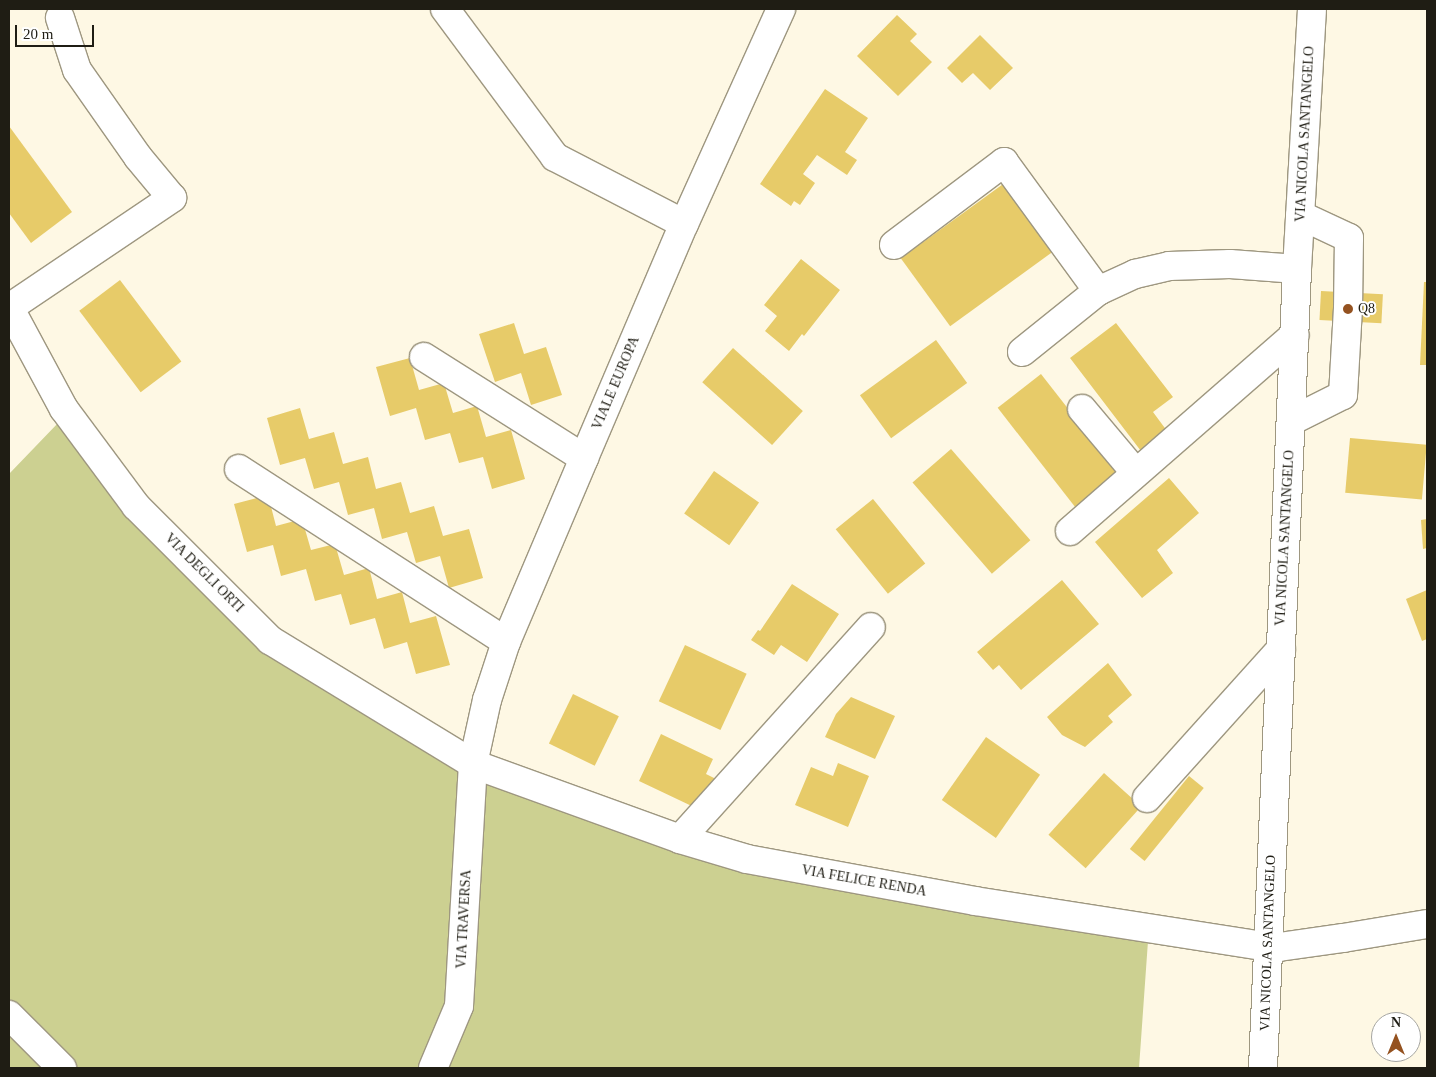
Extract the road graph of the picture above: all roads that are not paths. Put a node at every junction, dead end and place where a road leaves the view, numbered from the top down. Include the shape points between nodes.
1 (445, 9) edge
2 (781, 9) edge
3 (1312, 9) edge
4 (60, 18) dead end
5 (1300, 215) junction
6 (684, 224) junction
7 (894, 245) dead end
8 (1297, 269) junction
9 (1098, 292) junction
10 (9, 307) edge
11 (1295, 335) junction
12 (1022, 352) dead end
13 (424, 357) dead end
14 (1082, 409) dead end
15 (1291, 421) junction
16 (584, 458) junction
17 (239, 469) dead end
18 (1135, 472) junction
19 (1070, 531) dead end
20 (871, 627) dead end
21 (506, 642) junction
22 (1281, 648) junction
23 (473, 764) junction
24 (1147, 798) dead end
25 (680, 839) junction
26 (1427, 924) edge
27 (1267, 959) junction
28 (9, 1015) edge
29 (62, 1068) edge
30 (433, 1068) edge
31 (1263, 1068) edge

1 - 6 street via 555,157
2 - 6 street, VIALE EUROPA
3 - 5 street, VIA NICOLA SANTANGELO
4 - 10 street via 77,70 172,198
5 - 8 street, VIA NICOLA SANTANGELO
5 - 15 street via 1349,238 1348,309 1343,395
6 - 16 street, VIALE EUROPA
7 - 9 street via 1004,162
8 - 9 street via 1230,264 1169,266 1135,274
8 - 11 street, VIA NICOLA SANTANGELO
9 - 12 street
10 - 23 street, VIA DEGLI ORTI via 64,409 136,506 270,640
11 - 15 street, VIA NICOLA SANTANGELO
11 - 18 street
13 - 16 street
14 - 18 street
15 - 22 street, VIA NICOLA SANTANGELO
16 - 21 street, VIALE EUROPA
17 - 21 street
18 - 19 street
20 - 25 street
21 - 23 street, VIALE EUROPA via 487,700
22 - 24 street
22 - 27 street, VIA NICOLA SANTANGELO
23 - 25 street, VIA FELICE RENDA
23 - 30 street, VIA TRAVERSA via 459,1006
25 - 27 street, VIA FELICE RENDA via 747,859
26 - 27 street, VIA FELICE RENDA via 1279,947
27 - 31 street, VIA NICOLA SANTANGELO
28 - 29 street

